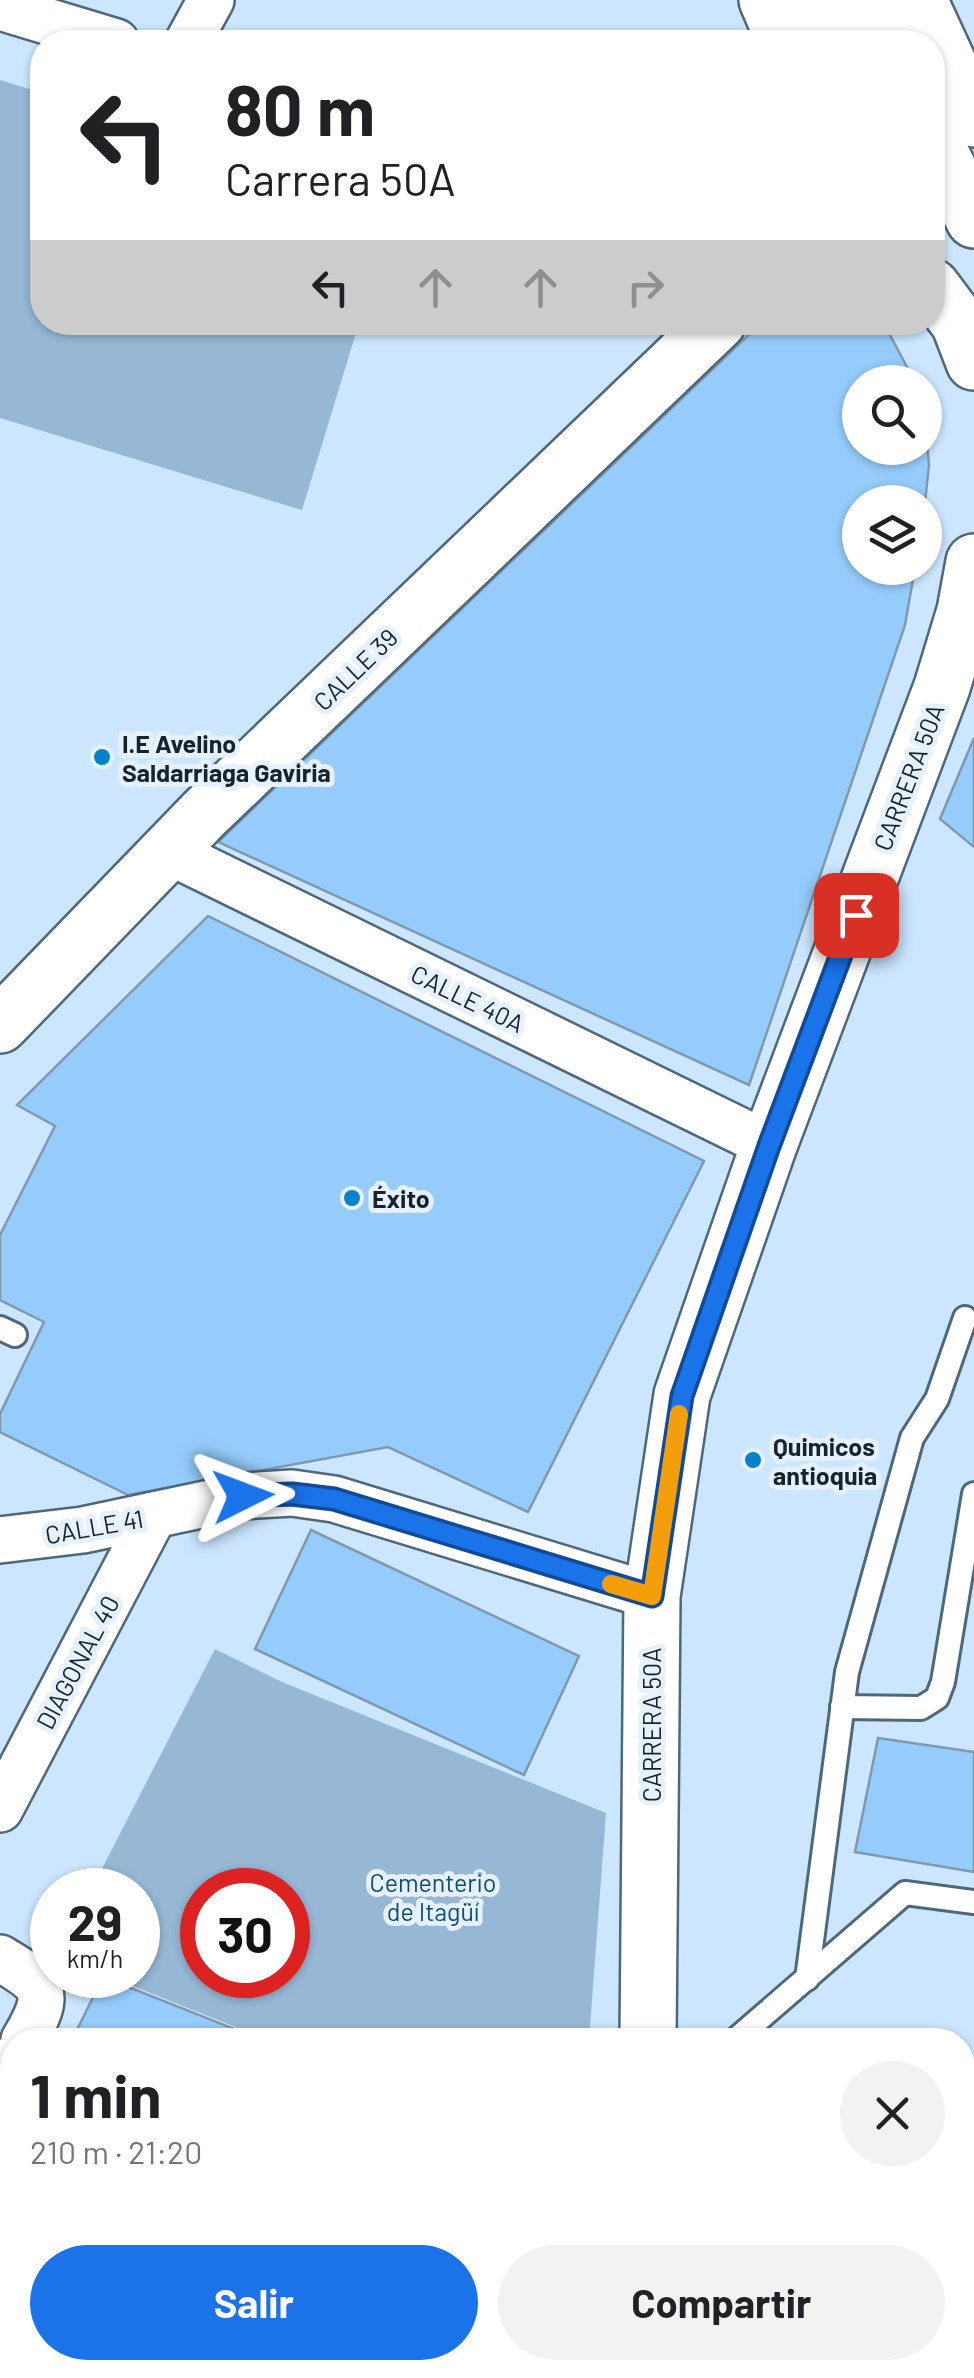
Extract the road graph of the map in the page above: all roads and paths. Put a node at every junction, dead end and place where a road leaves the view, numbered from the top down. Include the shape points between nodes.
1 (211, 0) edge
2 (768, 0) edge
3 (919, 0) edge
4 (0, 7) edge
5 (828, 19) edge
6 (76, 30) edge
7 (195, 30) edge
8 (856, 30) edge
9 (935, 30) edge
10 (945, 49) edge
11 (969, 95) edge
12 (945, 162) edge
13 (974, 220) edge
14 (704, 335) edge
15 (974, 562) edge
16 (958, 693) edge
17 (168, 850) junction
18 (0, 1025) edge
19 (769, 1146) junction
20 (965, 1318) dead end
21 (974, 1494) edge
22 (154, 1515) junction
23 (0, 1540) edge
24 (652, 1596) junction
25 (842, 1706) junction
26 (0, 1808) edge
27 (974, 1902) edge
28 (0, 1958) edge
29 (807, 1979) junction
30 (31, 2028) edge
31 (648, 2028) edge
32 (749, 2028) edge

1 - 7 street
2 - 5 main road
3 - 9 main road
4 - 6 street
5 - 8 main road
10 - 11 main road
12 - 13 main road
14 - 17 main road, CALLE 39
15 - 16 main road, CARRERA 50A
16 - 19 main road, CARRERA 50A
17 - 18 main road, CALLE 39
17 - 19 street, CALLE 40A
19 - 24 main road, CARRERA 50A via 682,1396
20 - 25 lane via 937,1399 912,1438
21 - 25 lane via 937,1698 922,1708
22 - 23 street, CALLE 41
22 - 24 street, CALLE 41 via 243,1496 334,1499
22 - 26 street, DIAGONAL 40
24 - 31 main road, CARRERA 50A
25 - 29 lane
27 - 29 lane via 905,1893
28 - 30 street via 34,1979 41,1996
29 - 32 lane

